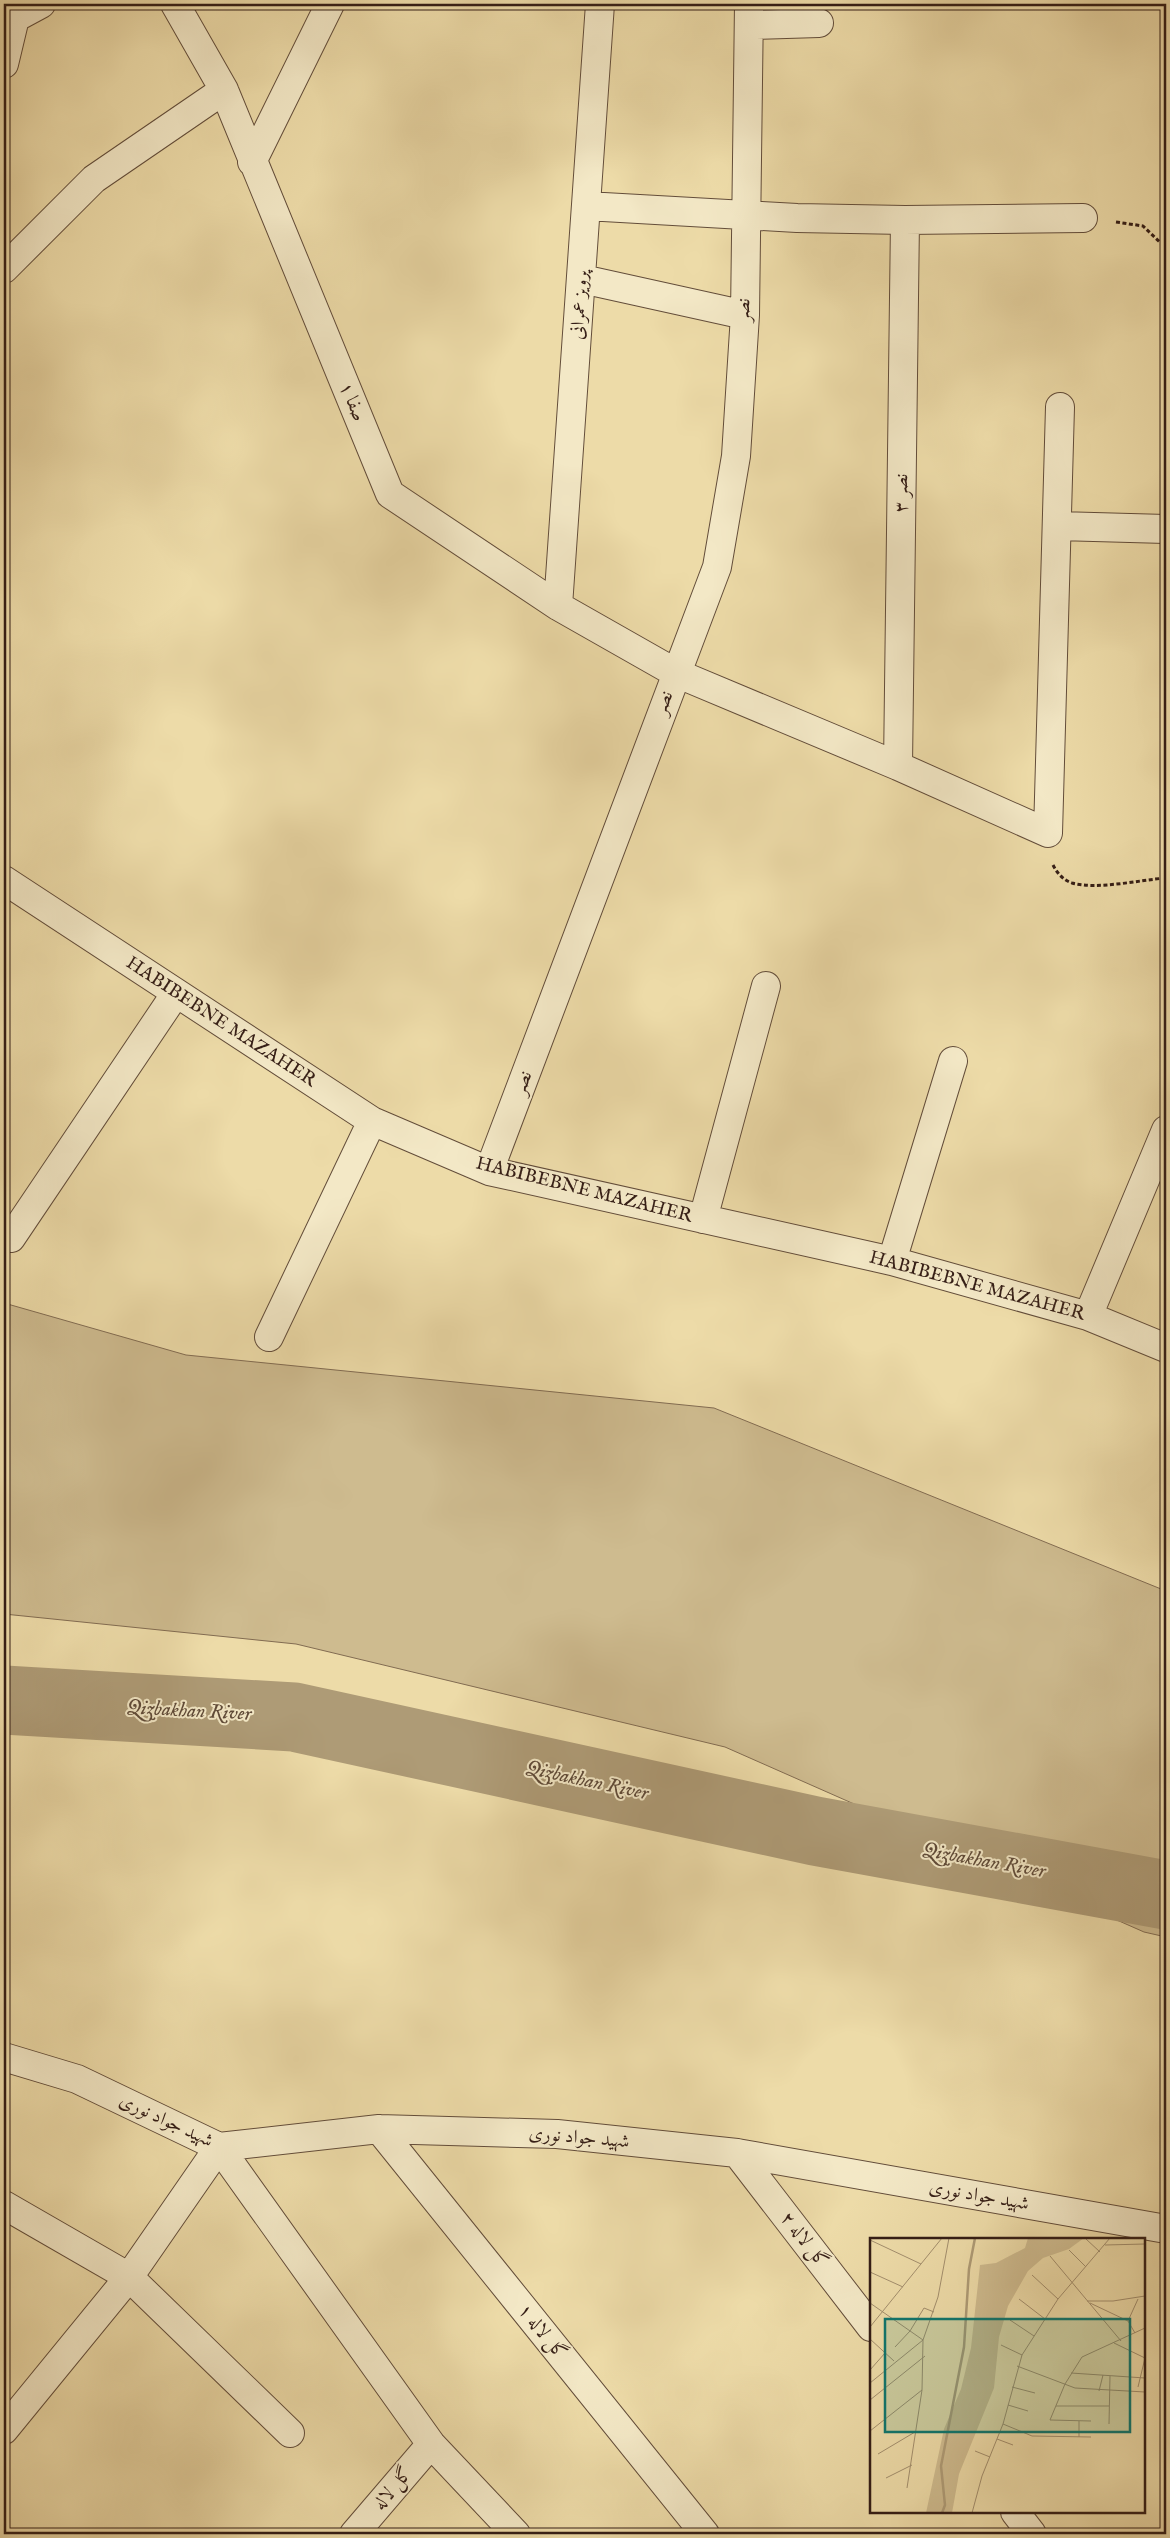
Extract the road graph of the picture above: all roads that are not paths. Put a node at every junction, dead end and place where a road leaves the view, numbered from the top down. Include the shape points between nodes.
1 (41, 4) edge
2 (176, 4) edge
3 (330, 4) edge
4 (600, 4) edge
5 (749, 14) edge
6 (9, 16) edge
7 (819, 23) dead end
8 (4, 64) edge
9 (224, 90) junction
10 (252, 162) junction
11 (586, 206) junction
12 (747, 216) junction
13 (1083, 218) road end
14 (905, 220) junction
15 (4, 269) edge
16 (582, 279) junction
17 (745, 315) junction
18 (1060, 406) dead end
19 (1058, 526) junction
20 (1166, 530) edge
21 (558, 606) junction
22 (676, 673) junction
23 (898, 766) junction
24 (4, 880) edge
25 (766, 986) dead end
26 (176, 993) junction
27 (954, 1061) dead end
28 (372, 1121) junction
29 (1166, 1130) edge
30 (490, 1171) junction
31 (703, 1219) junction
32 (11, 1238) dead end
33 (892, 1261) junction
34 (1088, 1316) junction
35 (269, 1337) dead end
36 (1166, 1348) edge
37 (4, 2057) edge
38 (379, 2129) junction
39 (219, 2147) junction
40 (737, 2154) junction
41 (4, 2205) edge
42 (1166, 2229) edge
43 (129, 2277) junction
44 (870, 2326) edge
45 (4, 2430) edge
46 (290, 2434) dead end
47 (431, 2444) junction
48 (1016, 2513) edge
49 (354, 2534) edge
50 (516, 2534) edge
51 (705, 2534) edge
52 (1032, 2534) edge

1 - 6 street
2 - 9 street, صفا ۱
3 - 10 street
4 - 11 street, پرویز عمرانی
5 - 7 street
5 - 12 street, نصر
6 - 8 street
9 - 10 street, صفا ۱
9 - 15 street via 94,179
10 - 21 street, صفا ۱ via 390,494
11 - 12 street
11 - 16 street, پرویز عمرانی
12 - 14 street
12 - 17 street, نصر
13 - 14 street
14 - 23 street, نصر ۳
16 - 17 street
16 - 21 street, پرویز عمرانی
17 - 22 street, نصر via 736,456 717,567
18 - 19 street
19 - 20 street
19 - 23 street, صفا ۱ via 1048,832
21 - 22 street, صفا ۱
22 - 23 street, صفا ۱
22 - 30 street, نصر
24 - 26 street, HABIBEBNE MAZAHER
25 - 31 street
26 - 28 street, HABIBEBNE MAZAHER
26 - 32 street
27 - 33 street
28 - 30 street, HABIBEBNE MAZAHER
28 - 35 street
29 - 34 street
30 - 31 street, HABIBEBNE MAZAHER
31 - 33 street, HABIBEBNE MAZAHER
33 - 34 street, HABIBEBNE MAZAHER
34 - 36 street, HABIBEBNE MAZAHER
37 - 39 street, شهید جواد نوری via 77,2079
38 - 39 street, شهید جواد نوری
38 - 40 street, شهید جواد نوری via 557,2134
38 - 51 street, گل لاله ۱
39 - 43 street
39 - 47 street
40 - 42 street, شهید جواد نوری
40 - 44 street, گل لاله ۲
41 - 43 street
43 - 45 street
43 - 46 street
47 - 49 street, گل لاله
47 - 50 street
48 - 52 street

